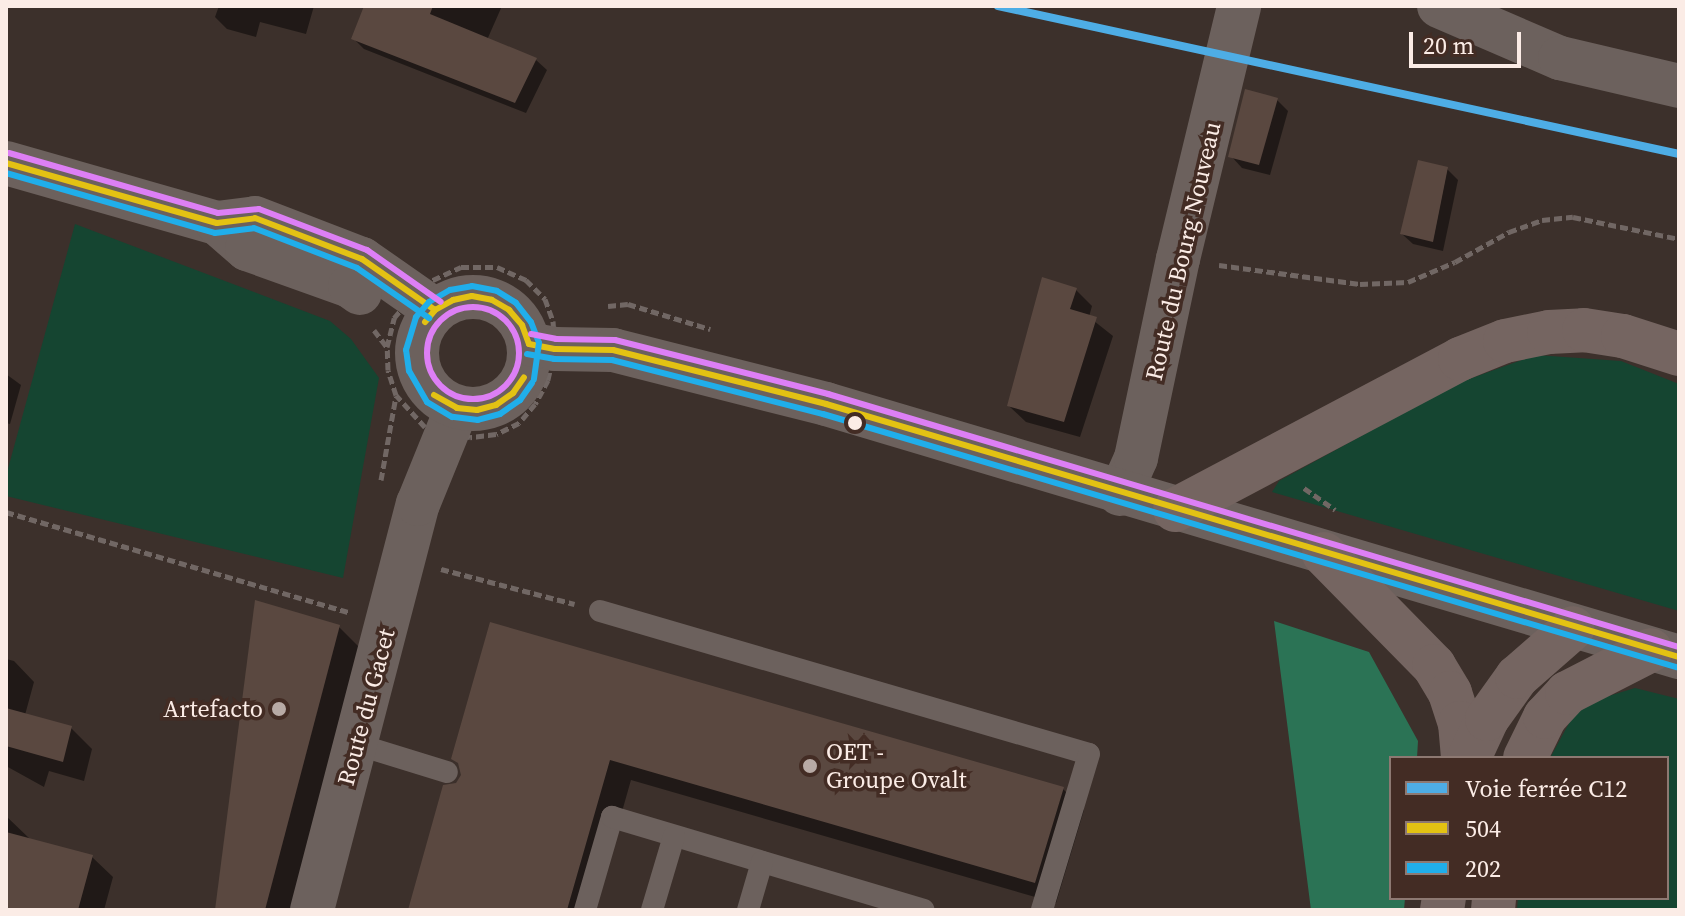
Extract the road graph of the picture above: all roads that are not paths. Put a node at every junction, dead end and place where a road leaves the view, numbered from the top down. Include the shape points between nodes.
1 (1239, 6) edge
2 (1439, 6) edge
3 (1679, 86) edge
4 (6, 163) edge
5 (415, 315) junction
6 (1679, 354) edge
7 (539, 362) junction
8 (429, 399) junction
9 (1120, 494) junction
10 (1175, 510) junction
11 (1324, 554) junction
12 (600, 611) road end
13 (1573, 628) junction
14 (1665, 654) edge
15 (356, 744) junction
16 (1463, 756) edge
17 (1470, 756) edge
18 (1526, 756) edge
19 (447, 772) dead end
20 (674, 836) junction
21 (762, 862) junction
22 (849, 900) edge
23 (312, 910) edge
24 (585, 910) edge
25 (652, 910) edge
26 (748, 910) edge
27 (923, 910) edge
28 (1042, 910) edge

1 - 9 main road, Route du Bourg Nouveau via 1136,458
2 - 3 main road via 1560,58
4 - 5 main road via 217,223 247,249
5 - 7 main road via 462,298 492,300 522,325
5 - 8 main road via 418,368
6 - 10 main road via 1584,330 1505,341 1460,359
7 - 8 main road via 496,405 477,410
7 - 9 main road via 613,350 826,404
8 - 15 main road, Route du Gacet via 418,504
9 - 10 main road
10 - 11 main road
11 - 13 main road
11 - 16 main road via 1434,666 1460,723
12 - 28 lane via 1089,754
13 - 14 main road
13 - 17 main road via 1517,677 1487,719
14 - 18 main road via 1567,693 1545,717
15 - 19 lane
15 - 23 main road, Route du Gacet
20 - 21 lane
20 - 24 lane via 603,815
20 - 25 lane
21 - 22 lane
21 - 26 lane
22 - 27 lane

